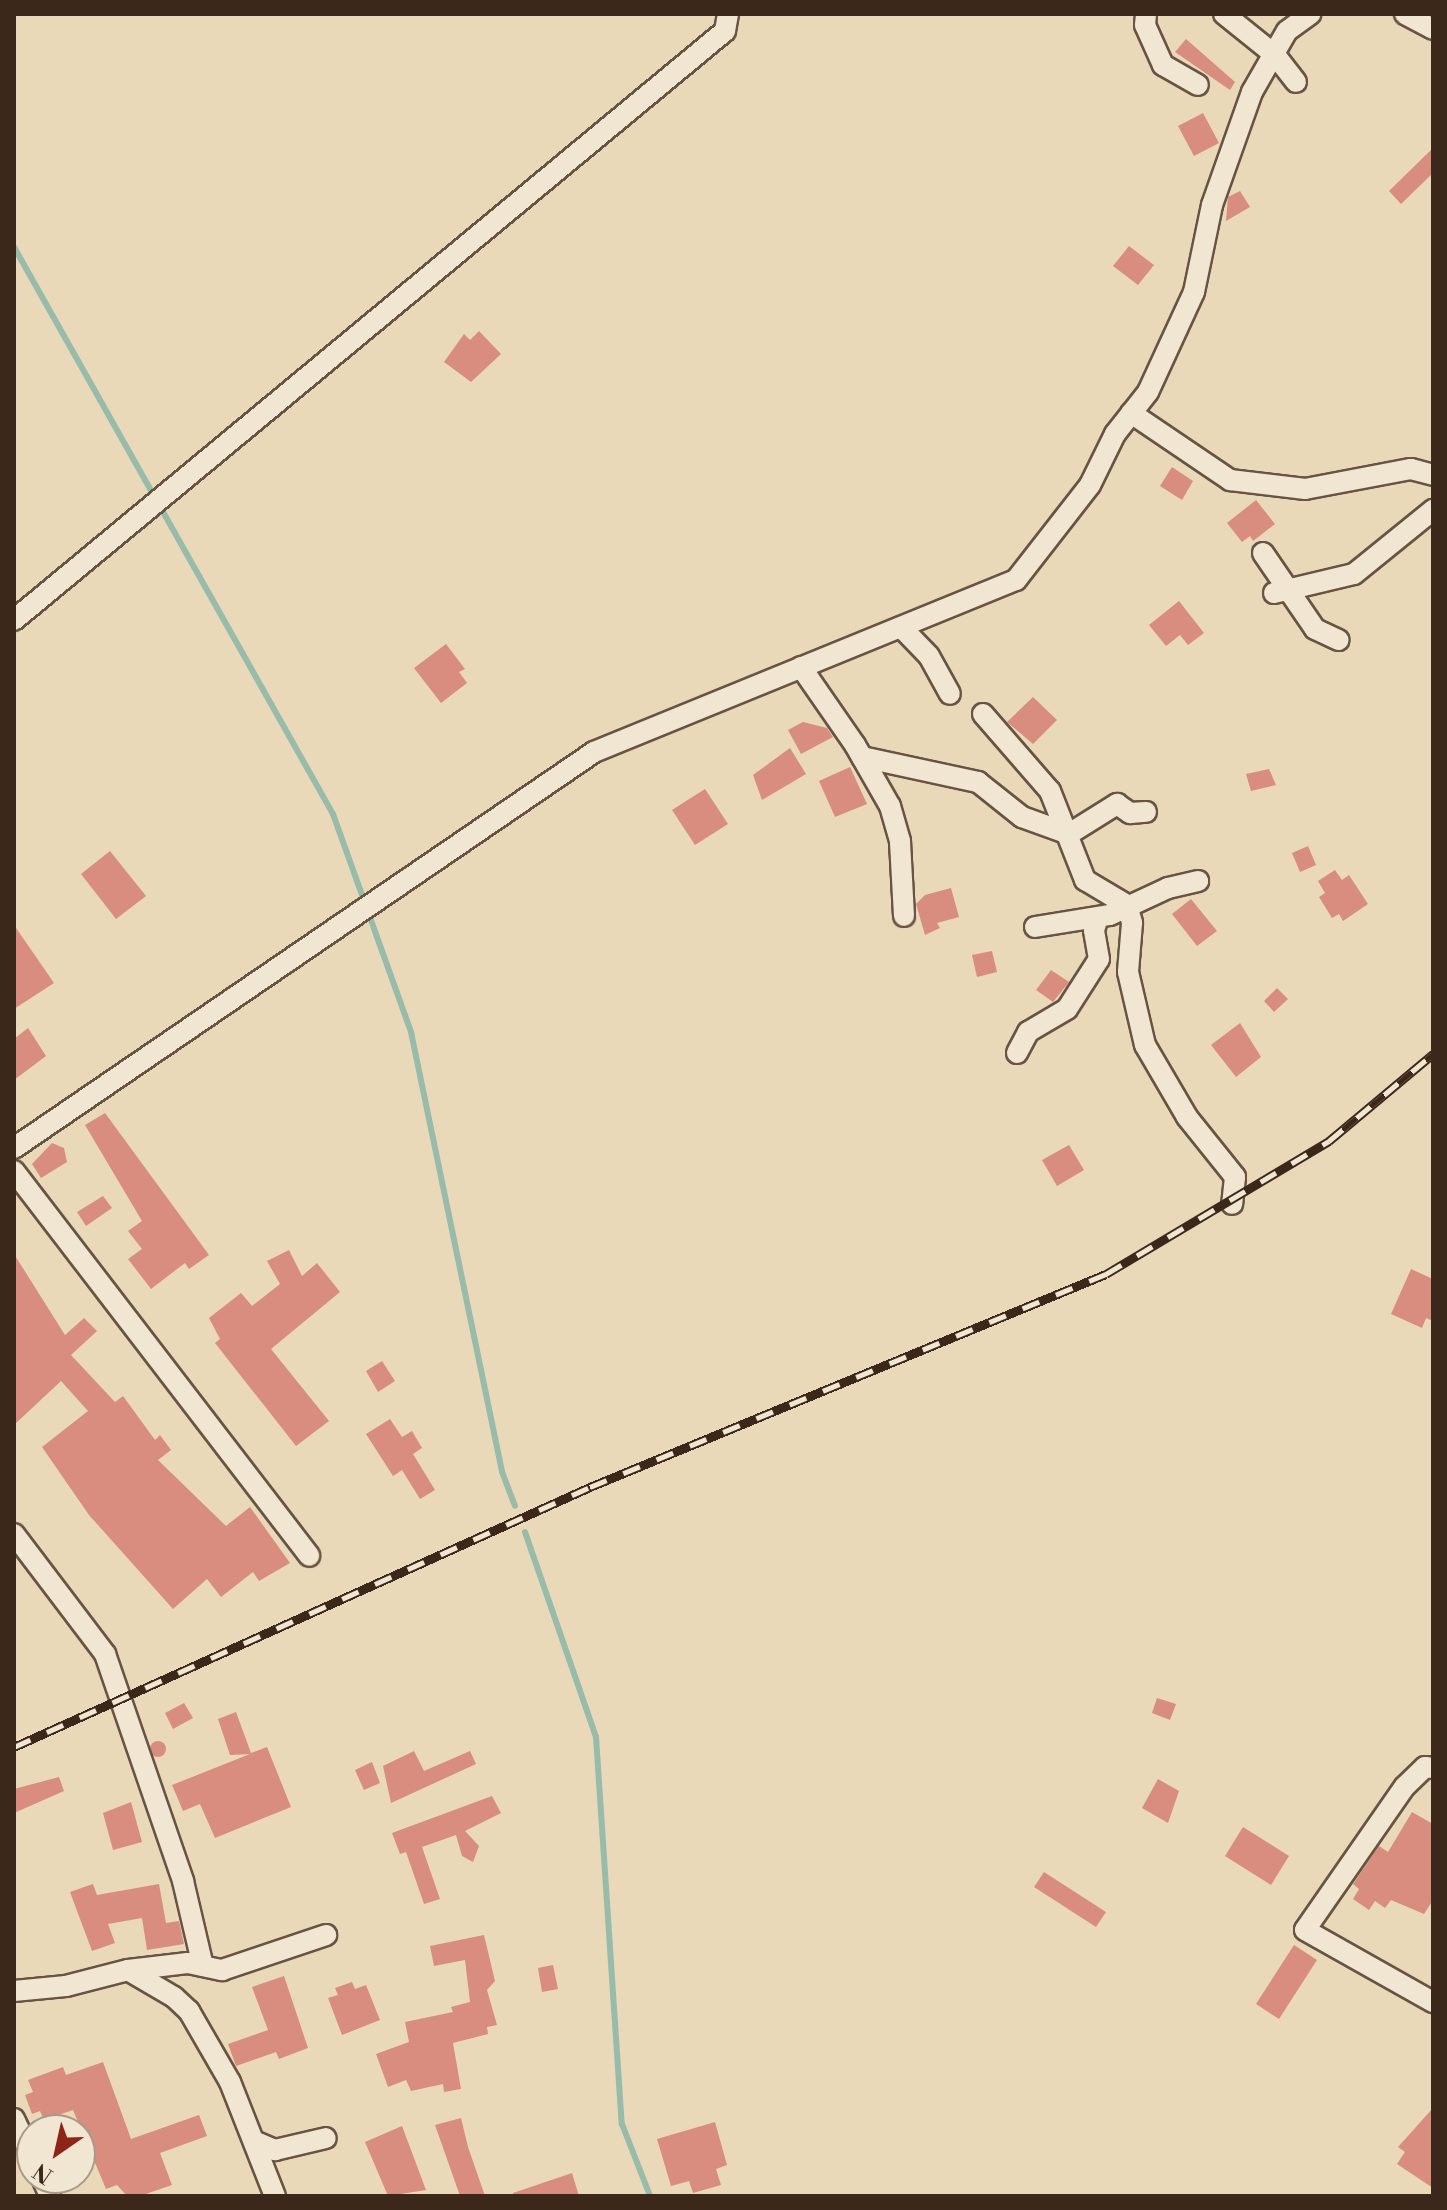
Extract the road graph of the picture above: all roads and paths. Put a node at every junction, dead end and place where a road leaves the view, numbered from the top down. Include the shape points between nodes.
1 (728, 14) edge
2 (1146, 14) edge
3 (1224, 14) edge
4 (1310, 14) edge
5 (1405, 14) edge
6 (1433, 29) edge
7 (1275, 55) junction
8 (1296, 82) dead end
9 (1198, 85) dead end
10 (1131, 413) junction
11 (1433, 475) edge
12 (1433, 510) edge
13 (1263, 553) dead end
14 (1283, 591) junction
15 (14, 620) edge
16 (901, 627) junction
17 (1339, 640) dead end
18 (801, 667) junction
19 (950, 694) dead end
20 (983, 714) dead end
21 (862, 757) junction
22 (1146, 812) dead end
23 (1069, 834) junction
24 (1198, 881) dead end
25 (1127, 905) junction
26 (904, 916) dead end
27 (1098, 918) junction
28 (1035, 927) dead end
29 (1017, 1053) dead end
30 (14, 1148) edge
31 (14, 1171) edge
32 (1232, 1204) dead end
33 (14, 1534) edge
34 (309, 1556) dead end
35 (1433, 1768) edge
36 (326, 1935) dead end
37 (203, 1966) junction
38 (128, 1970) junction
39 (14, 1991) edge
40 (1433, 2002) edge
41 (326, 2138) dead end
42 (256, 2142) junction
43 (275, 2196) edge

1 - 15 street via 725,31
2 - 9 street via 1145,25 1163,65
3 - 7 street
4 - 7 street via 1287,31
5 - 6 street
7 - 8 street
7 - 10 street via 1252,92 1222,176 1194,292 1148,392
10 - 11 street via 1230,480 1305,489 1411,469
10 - 16 street via 1090,485 1016,580
12 - 14 street via 1354,574
13 - 14 street
14 - 17 street via 1315,629
16 - 18 street
16 - 19 street via 929,656
18 - 21 street
18 - 30 street via 594,752
20 - 23 street via 1034,769
21 - 23 street via 978,782 1022,817
21 - 26 street via 890,806 900,842
22 - 23 street via 1130,813 1117,804
23 - 25 street via 1085,880
24 - 25 street
25 - 27 street
25 - 32 street via 1132,923 1128,972 1145,1045 1187,1117 1235,1177
27 - 28 street
27 - 29 street via 1094,930 1099,959 1067,1009 1028,1032
31 - 34 street
33 - 37 street via 105,1654 183,1881
35 - 40 street via 1425,1767 1405,1786 1305,1930
36 - 37 street via 222,1970
37 - 38 street
38 - 39 street via 66,1986
38 - 42 street via 189,2011
41 - 42 street via 275,2150
42 - 43 street

